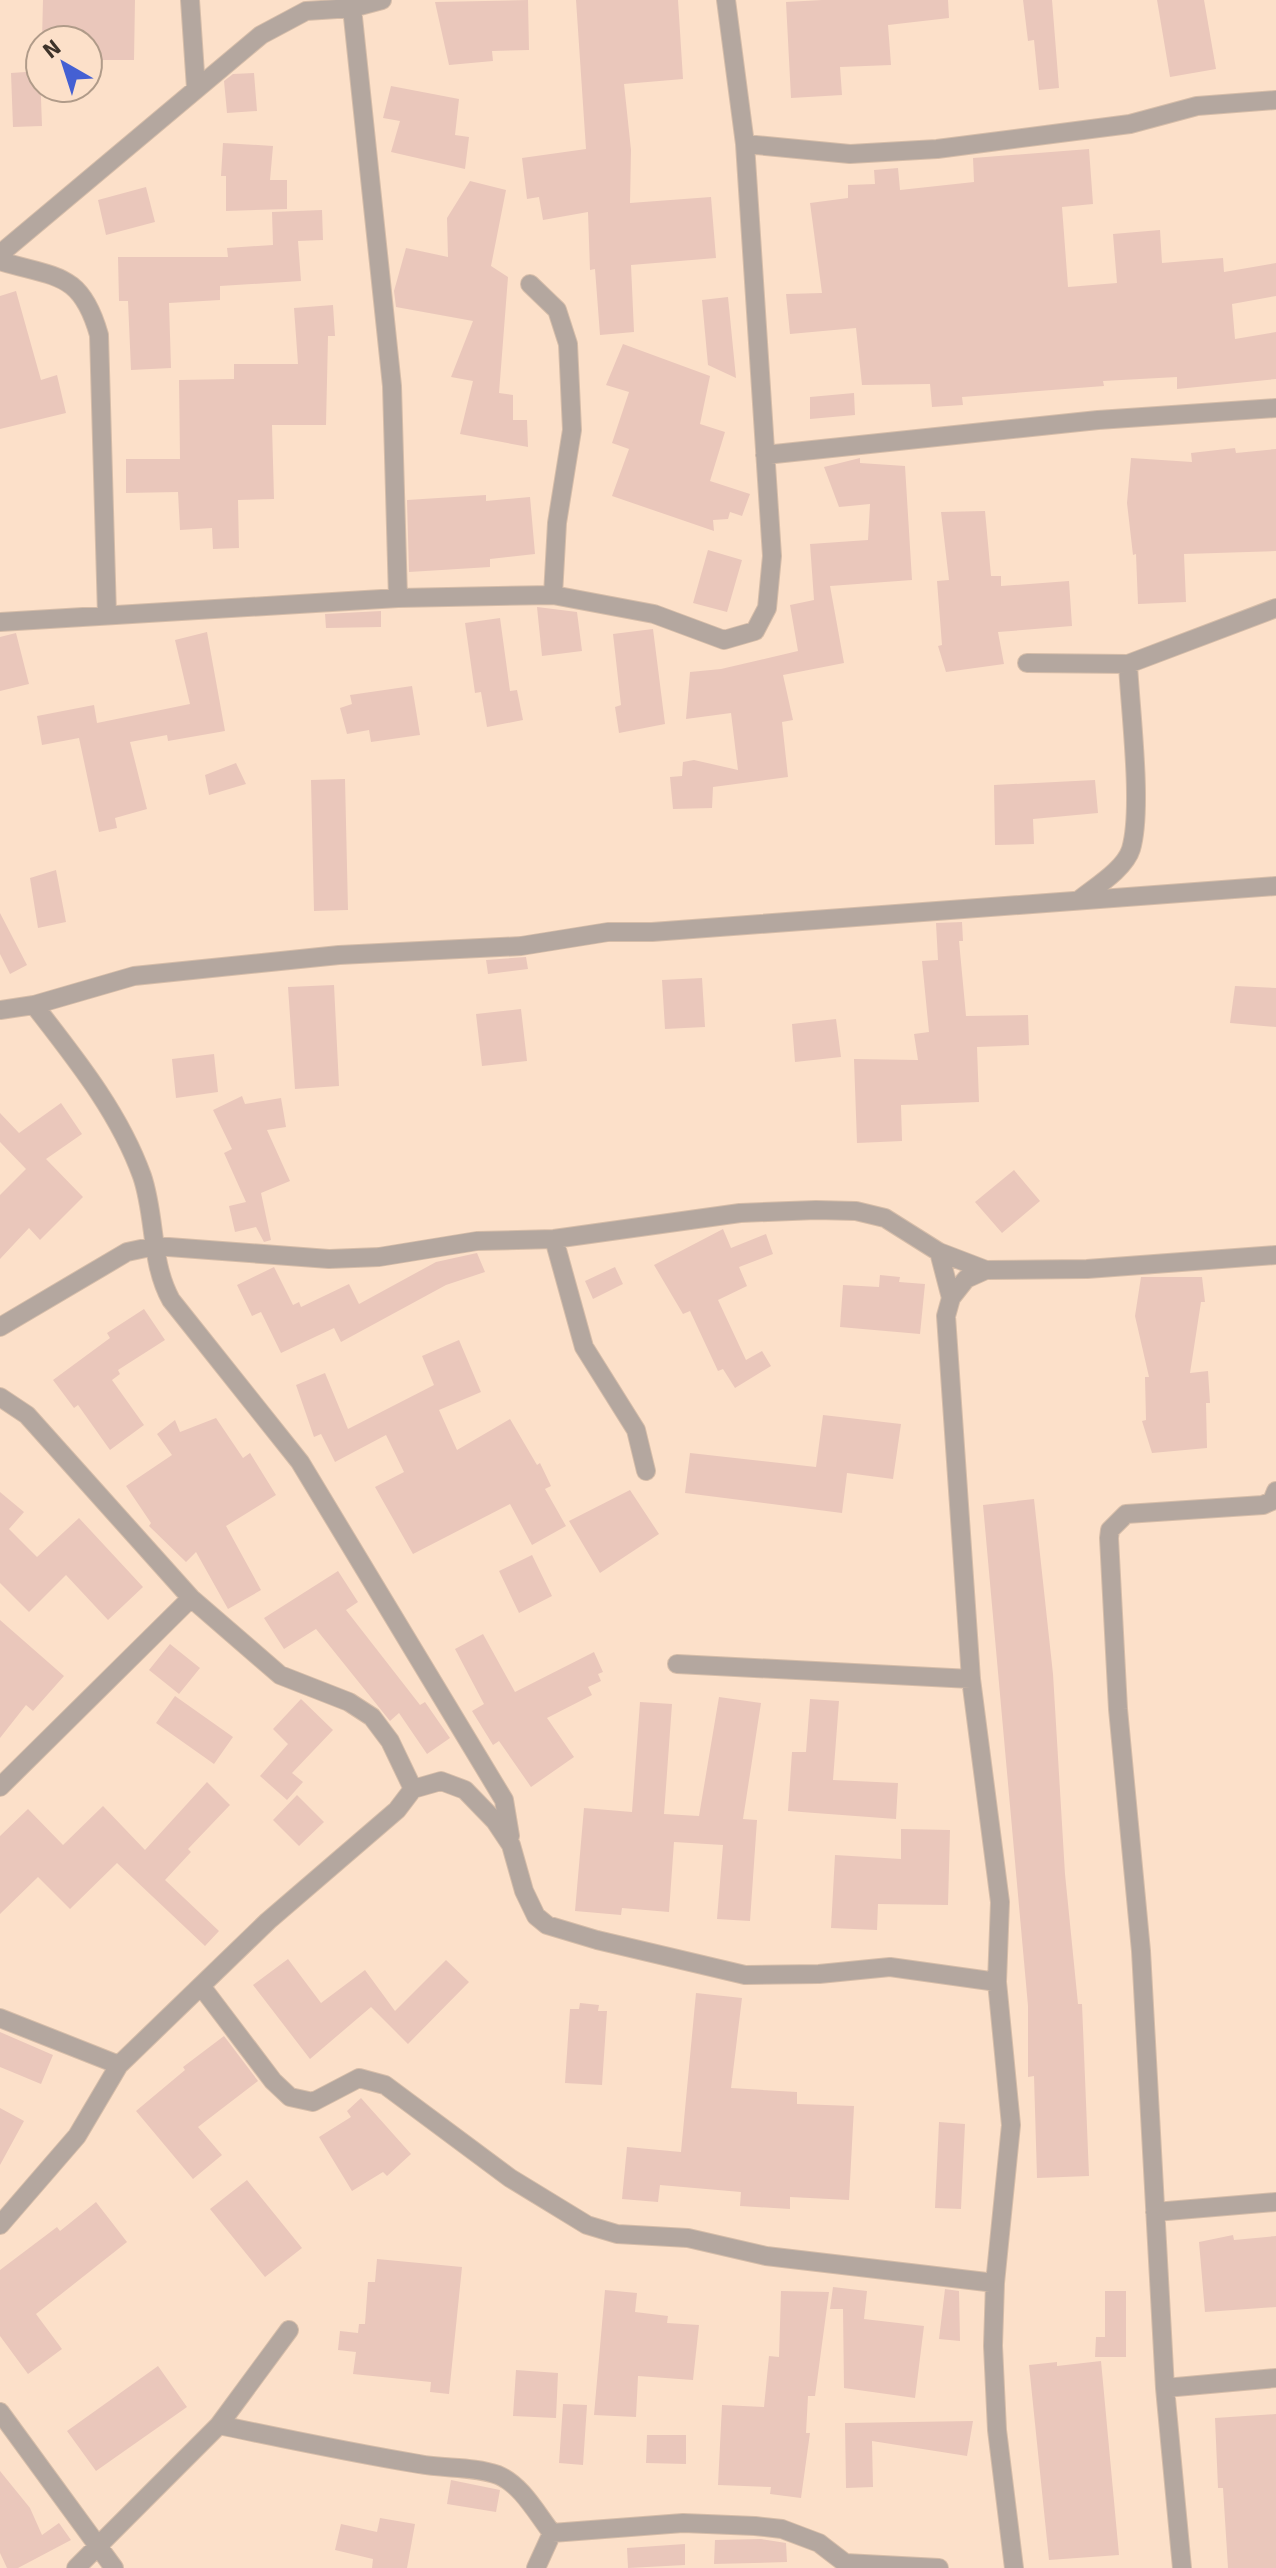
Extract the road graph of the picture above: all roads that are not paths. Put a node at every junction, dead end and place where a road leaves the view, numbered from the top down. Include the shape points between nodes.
1 (190, 0) edge
2 (382, 0) edge
3 (726, 0) edge
4 (352, 8) junction
5 (196, 88) junction
6 (1276, 100) edge
7 (745, 144) junction
8 (0, 254) edge
9 (0, 261) edge
10 (530, 284) dead end
11 (1276, 408) edge
12 (765, 455) junction
13 (553, 595) junction
14 (398, 598) junction
15 (1276, 608) edge
16 (107, 615) junction
17 (0, 622) edge
18 (1027, 663) dead end
19 (1128, 664) junction
20 (1276, 886) edge
21 (1079, 900) junction
22 (34, 1005) junction
23 (0, 1010) edge
24 (554, 1239) junction
25 (155, 1246) junction
26 (939, 1252) junction
27 (1276, 1255) edge
28 (986, 1270) junction
29 (951, 1298) junction
30 (0, 1327) edge
31 (0, 1397) edge
32 (646, 1471) dead end
33 (1276, 1491) edge
34 (191, 1598) junction
35 (677, 1664) dead end
36 (971, 1679) junction
37 (0, 1787) edge
38 (413, 1789) junction
39 (511, 1845) junction
40 (997, 1982) junction
41 (201, 1986) junction
42 (0, 2018) edge
43 (119, 2065) junction
44 (1276, 2202) edge
45 (1155, 2212) junction
46 (0, 2225) edge
47 (995, 2283) junction
48 (289, 2330) dead end
49 (1276, 2378) edge
50 (1165, 2388) junction
51 (0, 2412) edge
52 (219, 2425) junction
53 (552, 2533) junction
54 (100, 2548) junction
55 (845, 2566) edge
56 (76, 2568) edge
57 (114, 2568) edge
58 (536, 2568) edge
59 (939, 2568) edge
60 (1014, 2568) edge
61 (1182, 2568) edge

1 - 5 street
2 - 4 street
3 - 7 street
4 - 5 street via 306,11 285,19
4 - 14 street via 392,386
5 - 8 street
6 - 7 street via 1197,106 1130,124 937,149 850,154
7 - 12 street
9 - 16 street via 65,280 79,288 91,306 99,335
10 - 13 street via 557,310 568,344 572,430 557,523
11 - 12 street via 1098,420
12 - 13 street via 772,556 767,608 755,631 724,640 654,614
13 - 14 street
14 - 16 street
15 - 19 street
16 - 17 street
18 - 19 street
19 - 21 street via 1135,806 1131,851
20 - 21 street
21 - 22 street via 608,932 521,946 339,955 150,974
22 - 23 street
22 - 25 street via 87,1073 126,1140 150,1206
24 - 25 street via 477,1241 379,1257 329,1259
24 - 26 street via 726,1215 856,1211 885,1218
24 - 32 street via 584,1347 636,1430
25 - 30 street via 127,1252
25 - 39 street via 158,1272 171,1300 300,1462 504,1800
26 - 28 street
26 - 29 street
27 - 28 street via 1087,1269
28 - 29 street via 966,1279
29 - 36 street via 946,1316
31 - 34 street via 27,1415
33 - 45 street via 1263,1505 1126,1514 1110,1530
34 - 37 street
34 - 38 street via 280,1675 349,1702 372,1717
35 - 36 street
36 - 40 street via 1000,1902
38 - 39 street via 441,1781 465,1790
38 - 41 street via 397,1810
39 - 40 street via 536,1916 547,1925 597,1940 745,1975 890,1967
40 - 47 street via 1011,2125
41 - 43 street
41 - 47 street via 290,2097 313,2102 359,2078 385,2085 510,2178 587,2225 617,2234 688,2238 766,2256
42 - 43 street
43 - 46 street via 77,2136
44 - 45 street
45 - 50 street
47 - 60 street via 997,2430
48 - 52 street
49 - 50 street
50 - 61 street
51 - 54 street
52 - 53 street via 500,2476 517,2488
52 - 54 street
53 - 55 street via 683,2523 782,2529 819,2543
53 - 58 street
54 - 56 street
54 - 57 street
55 - 59 street

